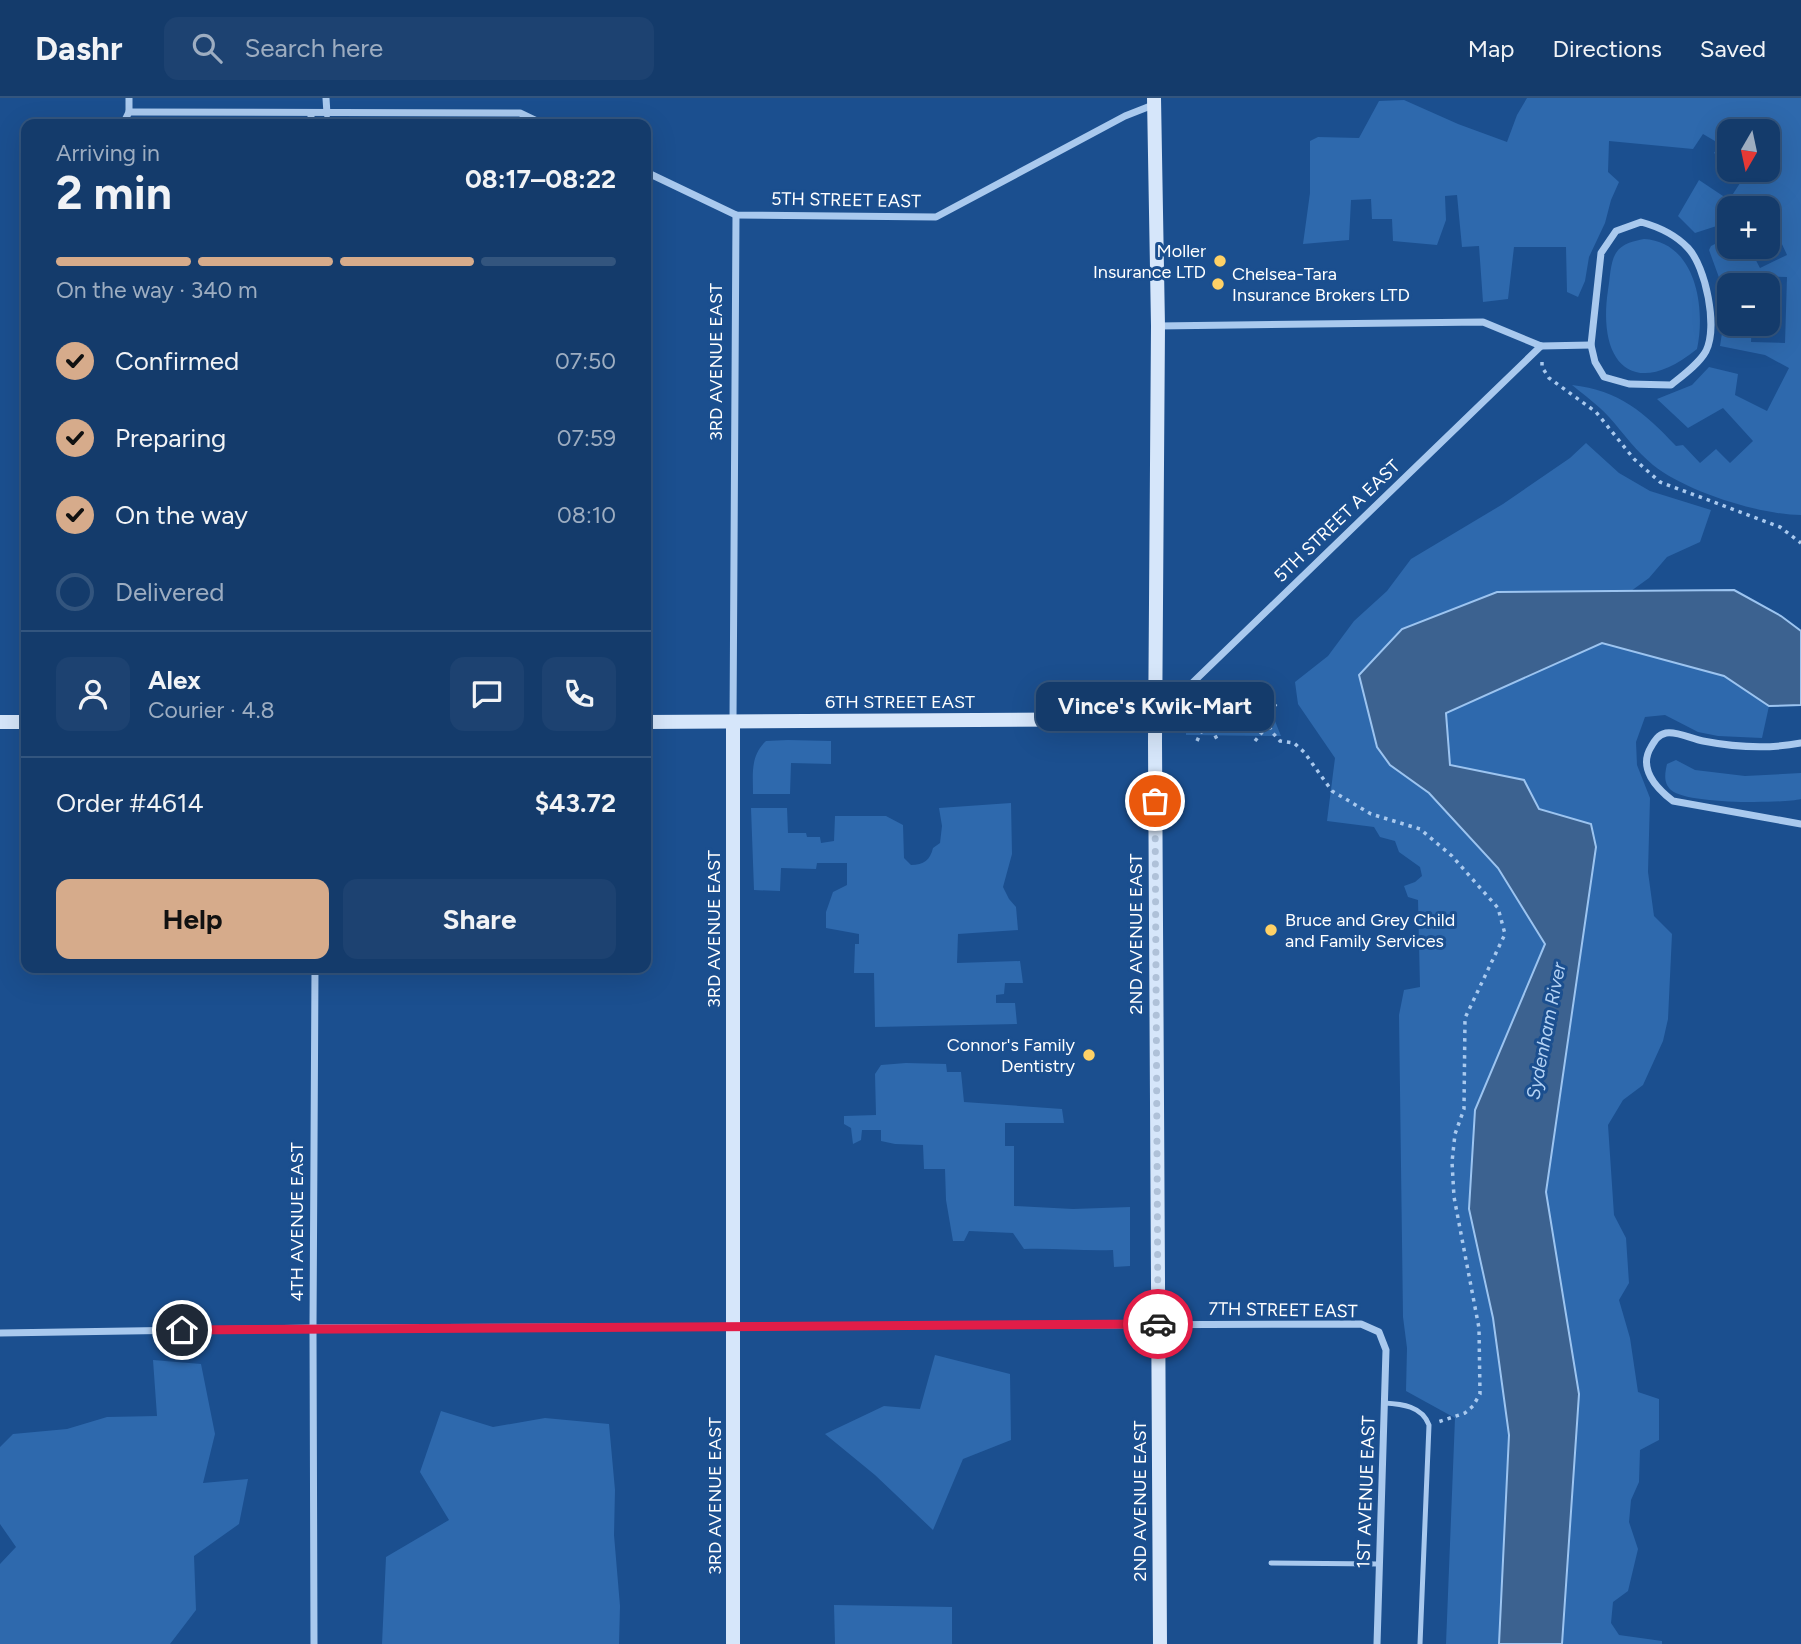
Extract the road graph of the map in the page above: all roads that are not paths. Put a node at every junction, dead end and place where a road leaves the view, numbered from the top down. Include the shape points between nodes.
1 (129, 98) edge
2 (326, 98) edge
3 (1154, 101) edge
4 (129, 112) junction
5 (311, 114) junction
6 (327, 114) junction
7 (126, 119) edge
8 (311, 119) edge
9 (533, 119) edge
10 (651, 174) edge
11 (736, 215) junction
12 (1158, 326) junction
13 (1591, 345) junction
14 (1541, 346) junction
15 (1155, 719) junction
16 (0, 722) edge
17 (21, 722) edge
18 (651, 722) edge
19 (733, 722) junction
20 (1801, 743) edge
21 (1801, 824) edge
22 (315, 973) edge
23 (1158, 1325) junction
24 (735, 1327) junction
25 (313, 1328) junction
26 (0, 1333) edge
27 (1384, 1341) joint
28 (1384, 1403) junction
29 (1270, 1563) dead end
30 (1379, 1563) junction
31 (314, 1644) edge
32 (733, 1644) edge
33 (1160, 1644) edge
34 (1377, 1644) edge
35 (1420, 1644) edge

1 - 4 street
2 - 6 street
3 - 11 street, 5TH STREET EAST via 936,217
3 - 12 main road, 2ND AVENUE EAST
4 - 5 street
4 - 7 street
5 - 6 street
5 - 8 street
6 - 9 street via 520,113
10 - 11 street, 5TH STREET EAST
11 - 19 street, 3RD AVENUE EAST
12 - 14 street via 1483,322
12 - 15 main road, 2ND AVENUE EAST
13 - 13 street via 1604,377 1629,384 1671,385 1688,371 1706,351 1712,320 1705,281 1689,249 1663,229 1641,222 1616,231 1601,253
13 - 14 street
14 - 15 street, 5TH STREET A EAST
15 - 19 main road, 6TH STREET EAST
15 - 23 main road, 2ND AVENUE EAST
16 - 17 main road
18 - 19 main road, 6TH STREET EAST
19 - 24 main road, 3RD AVENUE EAST
20 - 21 street via 1740,746 1669,733 1658,737 1646,755 1647,772 1659,791 1673,801
22 - 25 street, 4TH AVENUE EAST
23 - 24 street, 7TH STREET EAST
23 - 27 street, 7TH STREET EAST via 1361,1324 1379,1332
23 - 33 main road, 2ND AVENUE EAST
24 - 25 street, 7TH STREET EAST
24 - 32 main road, 3RD AVENUE EAST
25 - 26 street, 7TH STREET EAST
25 - 31 street, 4TH AVENUE EAST
27 - 28 street, 1ST AVENUE EAST
28 - 30 street, 1ST AVENUE EAST
28 - 35 lane via 1413,1409 1427,1418 1429,1425
29 - 30 lane
30 - 34 street, 1ST AVENUE EAST

